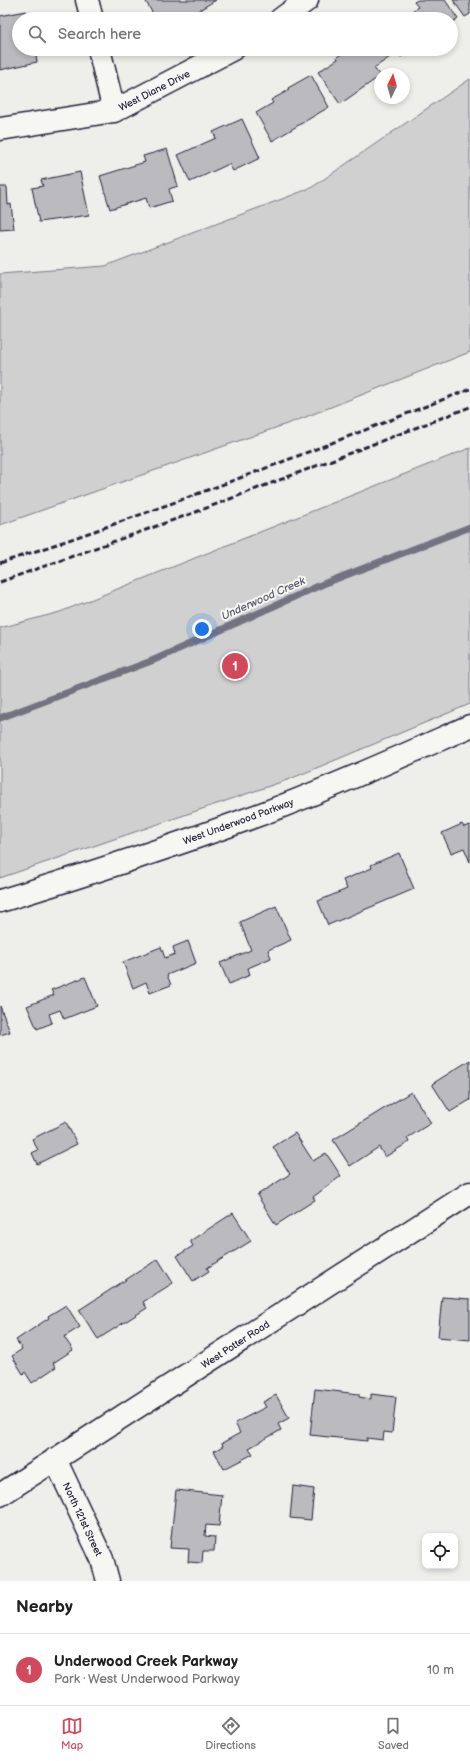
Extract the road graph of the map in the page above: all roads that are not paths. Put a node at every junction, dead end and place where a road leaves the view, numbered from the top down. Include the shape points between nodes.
1 (88, 0) edge
2 (307, 0) edge
3 (91, 12) edge
4 (290, 12) edge
5 (101, 56) edge
6 (220, 56) edge
7 (114, 111) junction
8 (0, 129) edge
9 (470, 726) edge
10 (0, 901) edge
11 (470, 1193) edge
12 (54, 1459) junction
13 (0, 1495) edge
14 (108, 1581) edge

1 - 3 street
2 - 4 street
5 - 7 street
6 - 7 street, West Diane Drive
7 - 8 street, West Diane Drive
9 - 10 street, West Underwood Parkway via 264,813
11 - 12 street, West Potter Road
12 - 13 street, West Potter Road
12 - 14 street, North 121st Street via 102,1559

